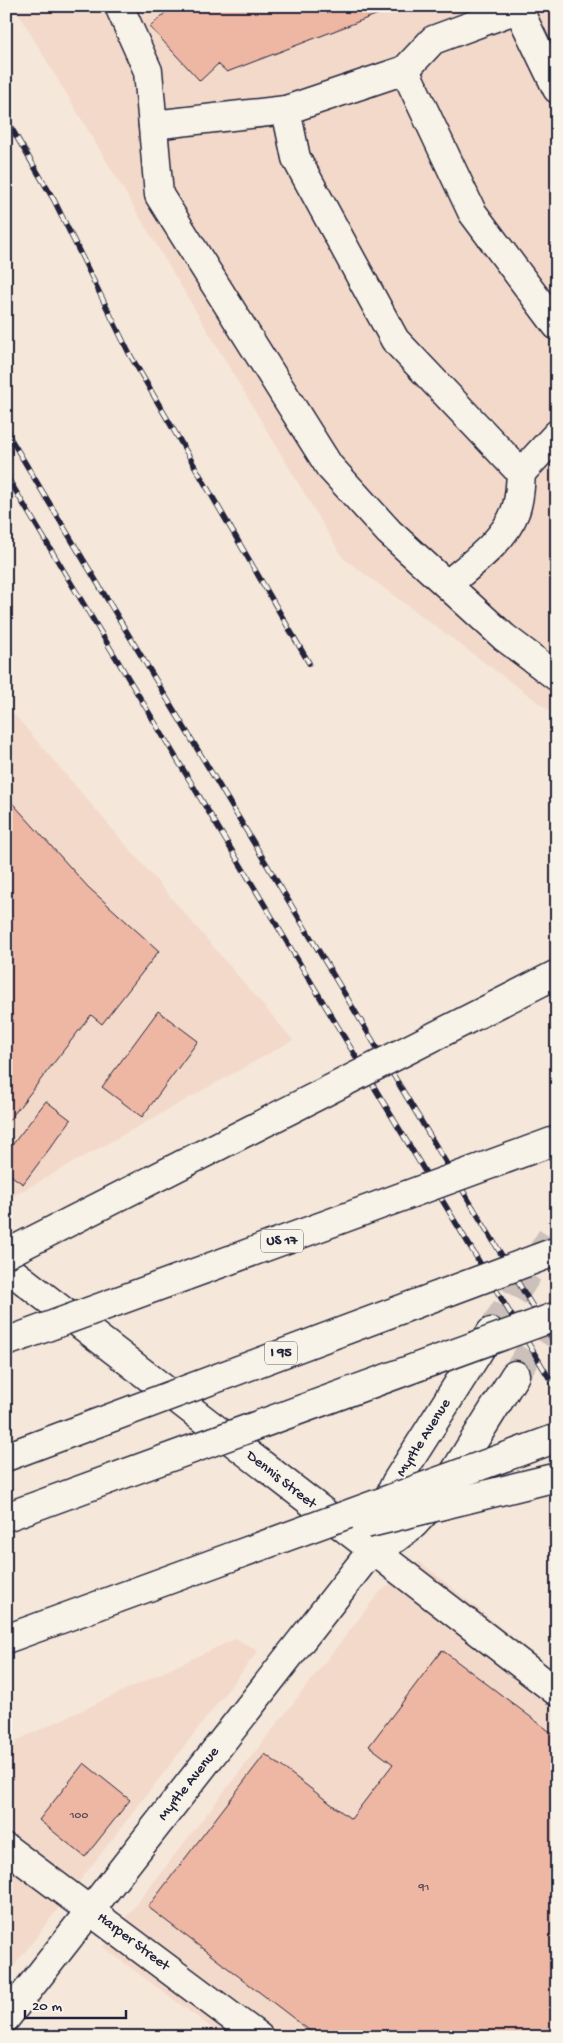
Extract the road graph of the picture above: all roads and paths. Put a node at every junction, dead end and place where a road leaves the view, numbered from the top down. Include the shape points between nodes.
1 (119, 6) edge
2 (517, 8) edge
3 (405, 70) junction
4 (557, 89) edge
5 (286, 110) junction
6 (153, 125) junction
7 (557, 326) edge
8 (557, 434) edge
9 (521, 473) junction
10 (448, 584) junction
11 (557, 677) edge
12 (557, 974) edge
13 (557, 1140) edge
14 (557, 1251) edge
15 (6, 1254) edge
16 (6, 1268) edge
17 (557, 1316) edge
18 (491, 1332) tunnel mouth
19 (6, 1342) edge
20 (516, 1375) tunnel mouth
21 (557, 1438) edge
22 (6, 1457) edge
23 (557, 1477) edge
24 (6, 1517) edge
25 (372, 1550) junction
26 (231, 1557) junction
27 (6, 1639) edge
28 (557, 1692) edge
29 (6, 1848) edge
30 (90, 1910) junction
31 (6, 2018) edge
32 (259, 2037) edge

1 - 6 main road via 148,71
2 - 3 main road via 433,40
2 - 4 main road
3 - 5 main road
3 - 7 main road via 472,212
5 - 6 main road
5 - 9 main road via 296,158 396,340
6 - 10 main road via 159,196 329,466 389,532
8 - 9 main road
9 - 10 main road via 515,512 507,526
10 - 11 main road via 504,637
12 - 15 main road, bridge
13 - 19 main road, US 17, bridge
14 - 22 main road, I 95, bridge
16 - 25 main road, Dennis Street
17 - 24 main road, bridge
18 - 25 main road, Myrtle Avenue via 387,1499
20 - 25 main road, Myrtle Avenue via 438,1497 414,1524
21 - 26 main road, bridge
23 - 26 main road, bridge
25 - 28 main road, Dennis Street
25 - 30 main road, Myrtle Avenue
26 - 27 main road
29 - 30 main road, Harper Street
30 - 31 main road, Myrtle Avenue
30 - 32 main road, Harper Street

